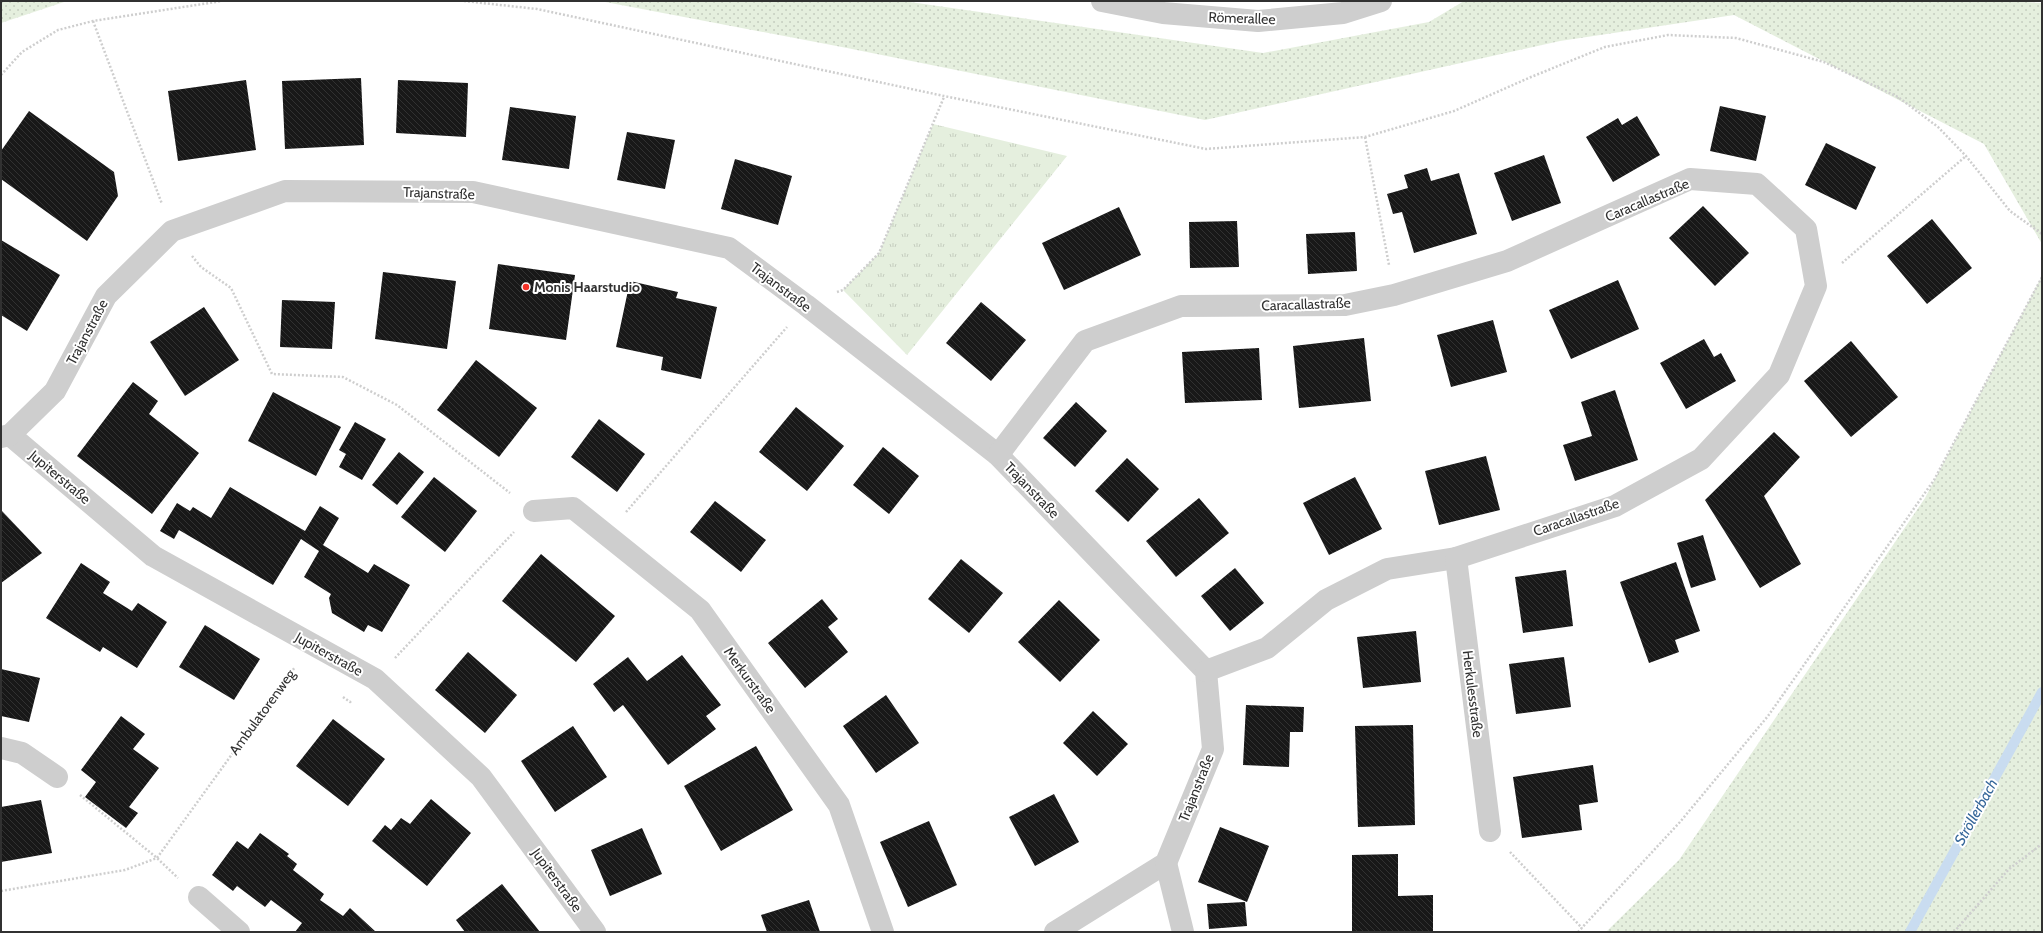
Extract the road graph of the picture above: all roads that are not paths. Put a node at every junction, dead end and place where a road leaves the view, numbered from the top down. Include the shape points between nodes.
1 (1102, 1) edge
2 (1381, 1) edge
3 (6, 436) edge
4 (998, 455) junction
5 (534, 511) road end
6 (1456, 558) junction
7 (1206, 671) junction
8 (1, 748) edge
9 (57, 777) road end
10 (1490, 831) road end
11 (1166, 863) junction
12 (199, 897) road end
13 (239, 932) edge
14 (595, 932) edge
15 (883, 932) edge
16 (1055, 932) edge
17 (1183, 932) edge

1 - 2 street, Römerallee via 1163,13 1258,21 1343,13
3 - 4 street, Trajanstraße via 55,391 106,296 172,231 285,191 473,192 729,248
3 - 14 street, Jupiterstraße via 153,556 375,679 481,777
4 - 6 street, Caracallastraße via 1084,341 1181,306 1345,305 1394,295 1507,261 1690,179 1757,184 1806,229 1816,286 1779,375 1701,459 1615,506
4 - 7 street, Trajanstraße
5 - 15 street, Merkurstraße via 573,508 700,610 839,805
6 - 7 street, Caracallastraße via 1387,569 1326,600 1267,648
6 - 10 street, Herkulesstraße
7 - 11 street, Trajanstraße via 1213,749
8 - 9 street via 22,753
11 - 16 street
11 - 17 street
12 - 13 street

